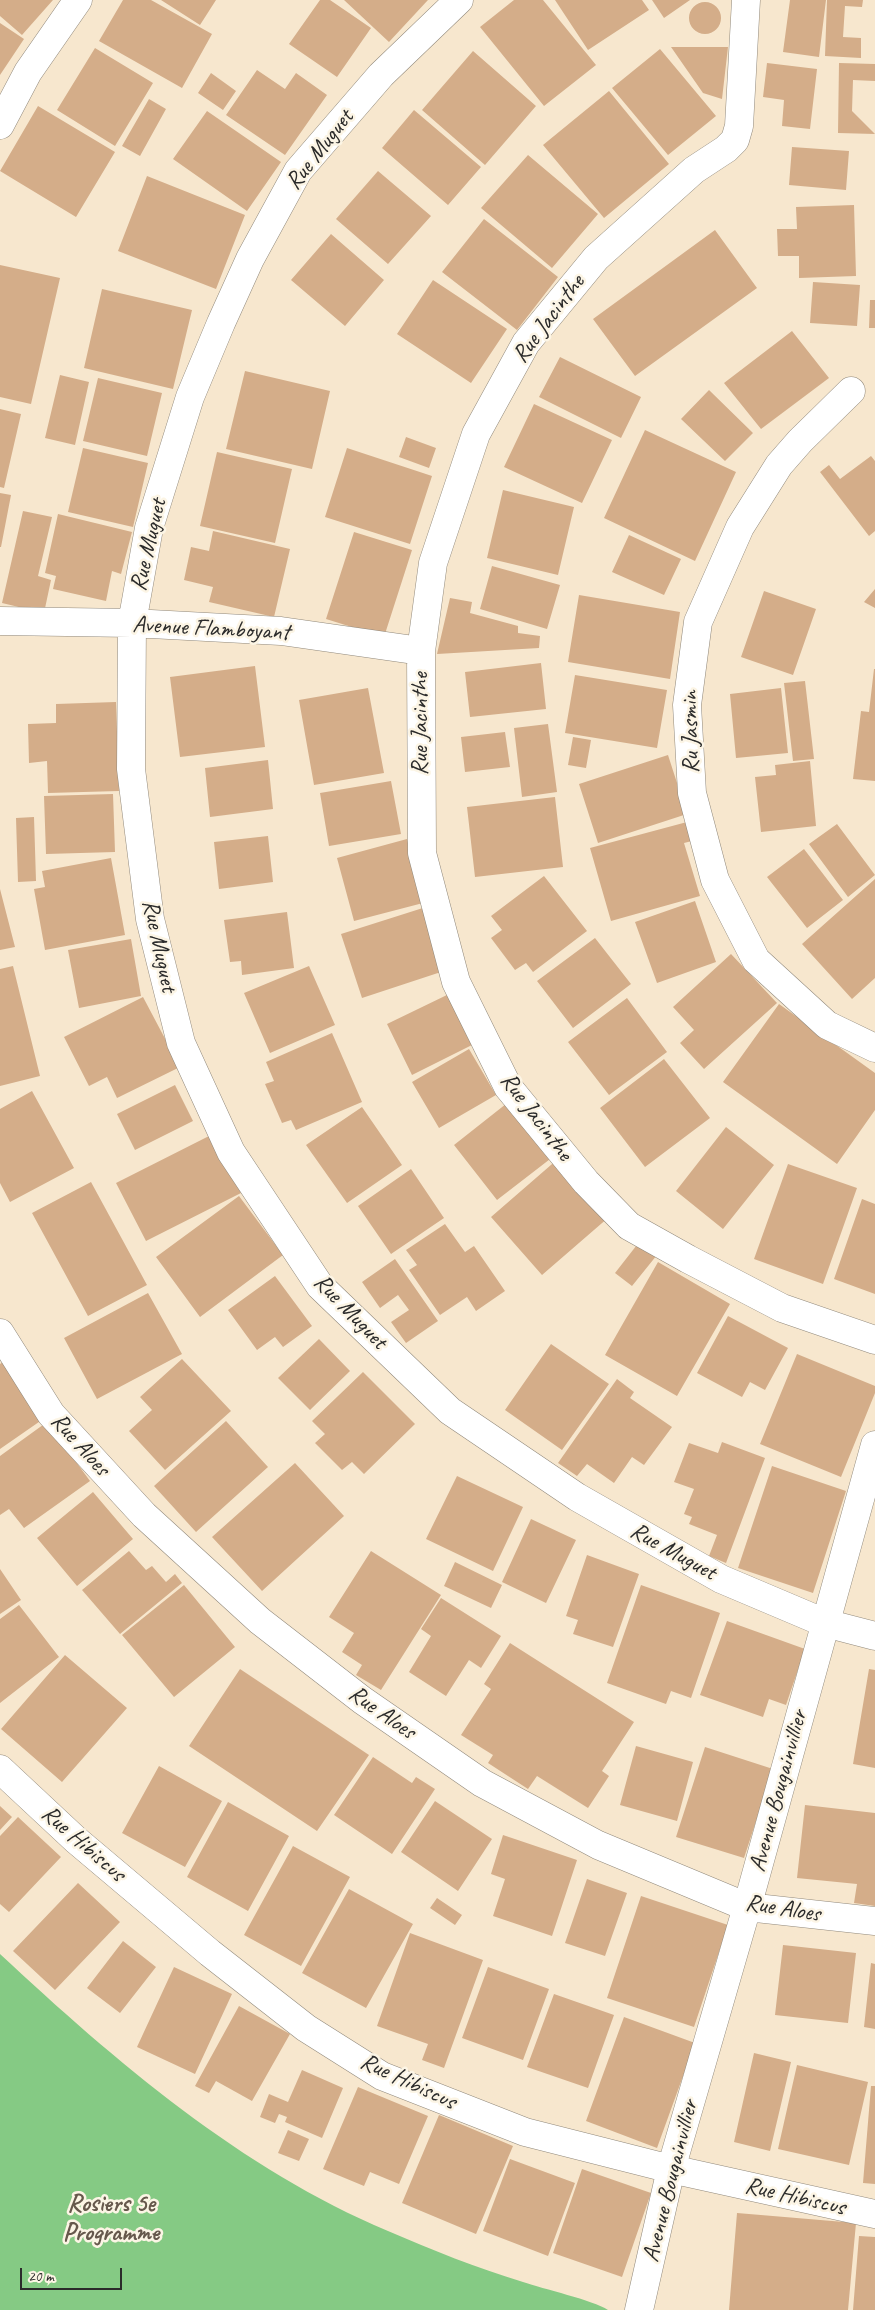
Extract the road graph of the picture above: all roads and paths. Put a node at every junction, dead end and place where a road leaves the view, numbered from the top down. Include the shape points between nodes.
1 (78, 0) edge
2 (458, 0) edge
3 (746, 0) edge
4 (0, 125) edge
5 (851, 391) dead end
6 (0, 621) edge
7 (132, 623) junction
8 (421, 651) junction
9 (875, 1048) edge
10 (0, 1333) edge
11 (875, 1340) edge
12 (875, 1445) edge
13 (825, 1623) junction
14 (875, 1636) edge
15 (0, 1769) edge
16 (747, 1907) junction
17 (875, 1921) edge
18 (671, 2169) junction
19 (875, 2214) edge
20 (639, 2310) edge

1 - 4 street via 28,72
2 - 7 street, Rue Muguet via 381,75 298,171 250,259 187,407 149,528
3 - 8 street, Rue Jacinthe via 739,126 735,140 694,170 596,258 526,343 476,434 434,563
5 - 9 street, Ru Jasmin via 779,465 740,527 698,622 687,705 692,793 715,880 756,960 827,1025
6 - 7 street, Avenue Flamboyant
7 - 8 street, Avenue Flamboyant via 281,631
7 - 13 street, Rue Muguet via 131,769 150,919 181,1043 232,1152 320,1286 450,1411 569,1492 721,1579
8 - 11 street, Rue Jacinthe via 422,853 456,982 508,1086 586,1182 629,1226 782,1308
10 - 16 street, Rue Aloes via 51,1414 144,1515 260,1621 362,1700 482,1783 590,1841
12 - 13 street, Avenue Bougainvillier
13 - 14 street, Rue Muguet
13 - 16 street, Avenue Bougainvillier
15 - 18 street, Rue Hibiscus via 76,1840 210,1953 306,2028 382,2076 525,2132
16 - 17 street, Rue Aloes
16 - 18 street, Avenue Bougainvillier
18 - 19 street, Rue Hibiscus
18 - 20 street, Avenue Bougainvillier

